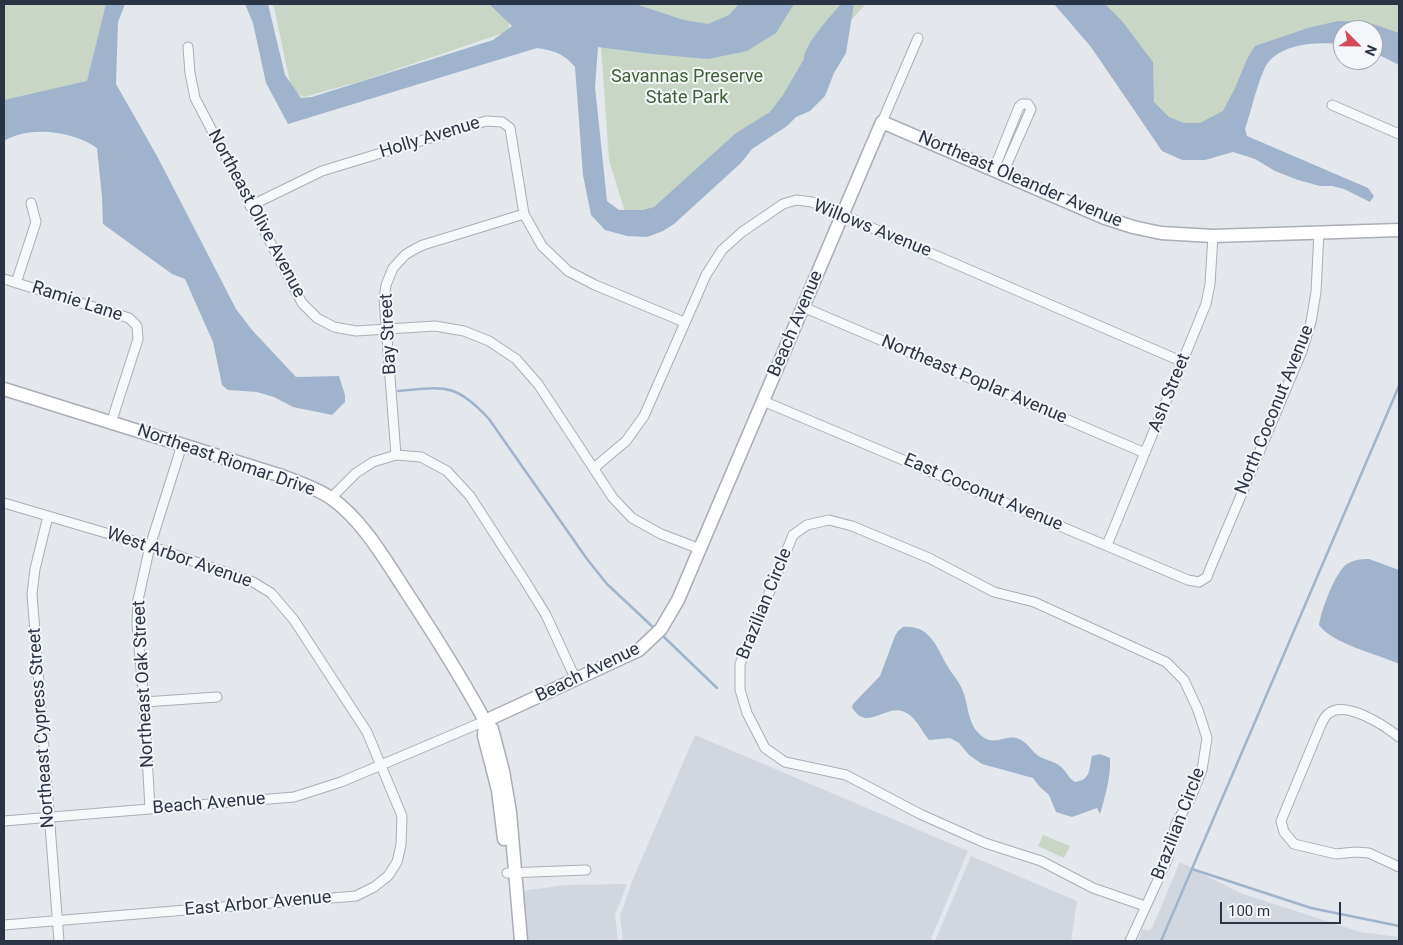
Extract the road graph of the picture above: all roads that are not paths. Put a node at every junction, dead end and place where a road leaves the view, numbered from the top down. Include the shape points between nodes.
1 (918, 38) dead end
2 (188, 47) dead end
3 (1332, 105) dead end
4 (882, 122) junction
5 (1399, 134) edge
6 (998, 171) junction
7 (31, 203) dead end
8 (250, 206) junction
9 (524, 214) junction
10 (842, 215) junction
11 (1399, 230) edge
12 (1319, 232) junction
13 (1213, 236) junction
14 (4, 279) edge
15 (16, 283) junction
16 (803, 307) junction
17 (684, 322) junction
18 (387, 329) junction
19 (1183, 362) junction
20 (4, 389) edge
21 (763, 401) junction
22 (111, 423) junction
23 (182, 445) junction
24 (1145, 453) junction
25 (396, 455) junction
26 (594, 468) junction
27 (331, 498) junction
28 (4, 503) edge
29 (48, 516) junction
30 (1107, 545) junction
31 (150, 546) junction
32 (700, 549) junction
33 (1202, 580) joint
34 (576, 680) junction
35 (218, 697) dead end
36 (144, 702) junction
37 (485, 721) junction
38 (1399, 737) edge
39 (380, 765) junction
40 (150, 808) junction
41 (48, 817) junction
42 (4, 820) edge
43 (1399, 867) edge
44 (586, 870) dead end
45 (511, 873) junction
46 (1146, 906) junction
47 (57, 920) junction
48 (4, 924) edge
49 (59, 941) edge
50 (512, 941) edge
51 (521, 941) edge
52 (1130, 941) edge

1 - 4 street, Beach Avenue
2 - 8 street, Northeast Olive Avenue via 195,98
3 - 5 street
4 - 6 street, Northeast Oleander Avenue
4 - 10 street, Beach Avenue
6 - 6 street via 1031,109 1028,104 1019,107
6 - 13 street, Northeast Oleander Avenue via 1133,227 1161,233
7 - 15 street via 36,222
8 - 9 street, Holly Avenue via 322,171 486,121 502,122 510,128
8 - 18 street, Northeast Olive Avenue via 302,303 317,318 334,327 356,331
9 - 17 street, Holly Avenue via 542,246 568,271
9 - 18 street, Bay Street via 423,245 405,255 393,268 386,285
10 - 16 street, Beach Avenue
10 - 17 street, Willows Avenue via 812,202 796,200 759,219 717,257
10 - 19 street, Willows Avenue
11 - 12 street, Northeast Oleander Avenue
12 - 13 street, Northeast Oleander Avenue
12 - 33 street, North Coconut Avenue via 1311,322 1302,351 1207,577
13 - 19 street, Ash Street via 1206,304
14 - 15 street, Ramie Lane
15 - 22 street, Ramie Lane via 129,318 137,326 138,338
16 - 21 street, Beach Avenue
16 - 24 street, Northeast Poplar Avenue
17 - 26 street, Willows Avenue via 644,416 626,441
18 - 25 street, Bay Street
18 - 26 street, Northeast Olive Avenue via 435,326 464,331 489,341 516,359 538,384
19 - 24 street, Ash Street
20 - 22 street, Northeast Riomar Drive
21 - 30 street, East Coconut Avenue
21 - 32 street, Beach Avenue
22 - 23 street, Northeast Riomar Drive
23 - 27 street, Northeast Riomar Drive via 282,476
23 - 31 street, Northeast Oak Street
24 - 30 street, Ash Street
25 - 27 street via 373,462 356,473
25 - 34 street via 421,456 447,471 470,496 546,615
26 - 32 street, Northeast Olive Avenue via 613,498 632,518 661,534
27 - 37 street, Northeast Riomar Drive via 350,515 387,562
28 - 29 street, West Arbor Avenue
29 - 31 street, West Arbor Avenue
29 - 41 street, Northeast Cypress Street via 34,569 32,594
30 - 33 street, East Coconut Avenue via 1188,580
31 - 36 street, Northeast Oak Street via 138,600
31 - 39 street, West Arbor Avenue via 253,582 271,593 294,620 341,690 367,732
32 - 34 street, Beach Avenue via 678,600 654,638 639,650
34 - 37 street, Beach Avenue
35 - 36 street
36 - 40 street, Northeast Oak Street
37 - 39 street, Beach Avenue
37 - 45 street, Northeast Riomar Drive via 492,729 503,771 510,812
38 - 43 street via 1387,727 1347,710 1327,714 1281,822 1284,832 1294,844 1336,854 1370,853
39 - 40 street, Beach Avenue via 294,797
39 - 47 street, East Arbor Avenue via 402,816 401,845 397,862 388,876 356,896
40 - 41 street, Beach Avenue
41 - 42 street, Beach Avenue
41 - 47 street, Northeast Cypress Street
44 - 45 street
45 - 50 street, Northeast Riomar Drive
45 - 51 street, Northeast Riomar Drive
46 - 46 street, Brazilian Circle via 1093,888 1041,861 972,838 846,775 785,762 765,748 742,698 740,664 793,535 807,525 829,520 852,526 929,558 994,592 1034,602 1166,662 1184,680 1207,738 1204,762 1191,797 1176,824 1168,858
46 - 52 street, Brazilian Circle
47 - 48 street, East Arbor Avenue
47 - 49 street, Northeast Cypress Street

